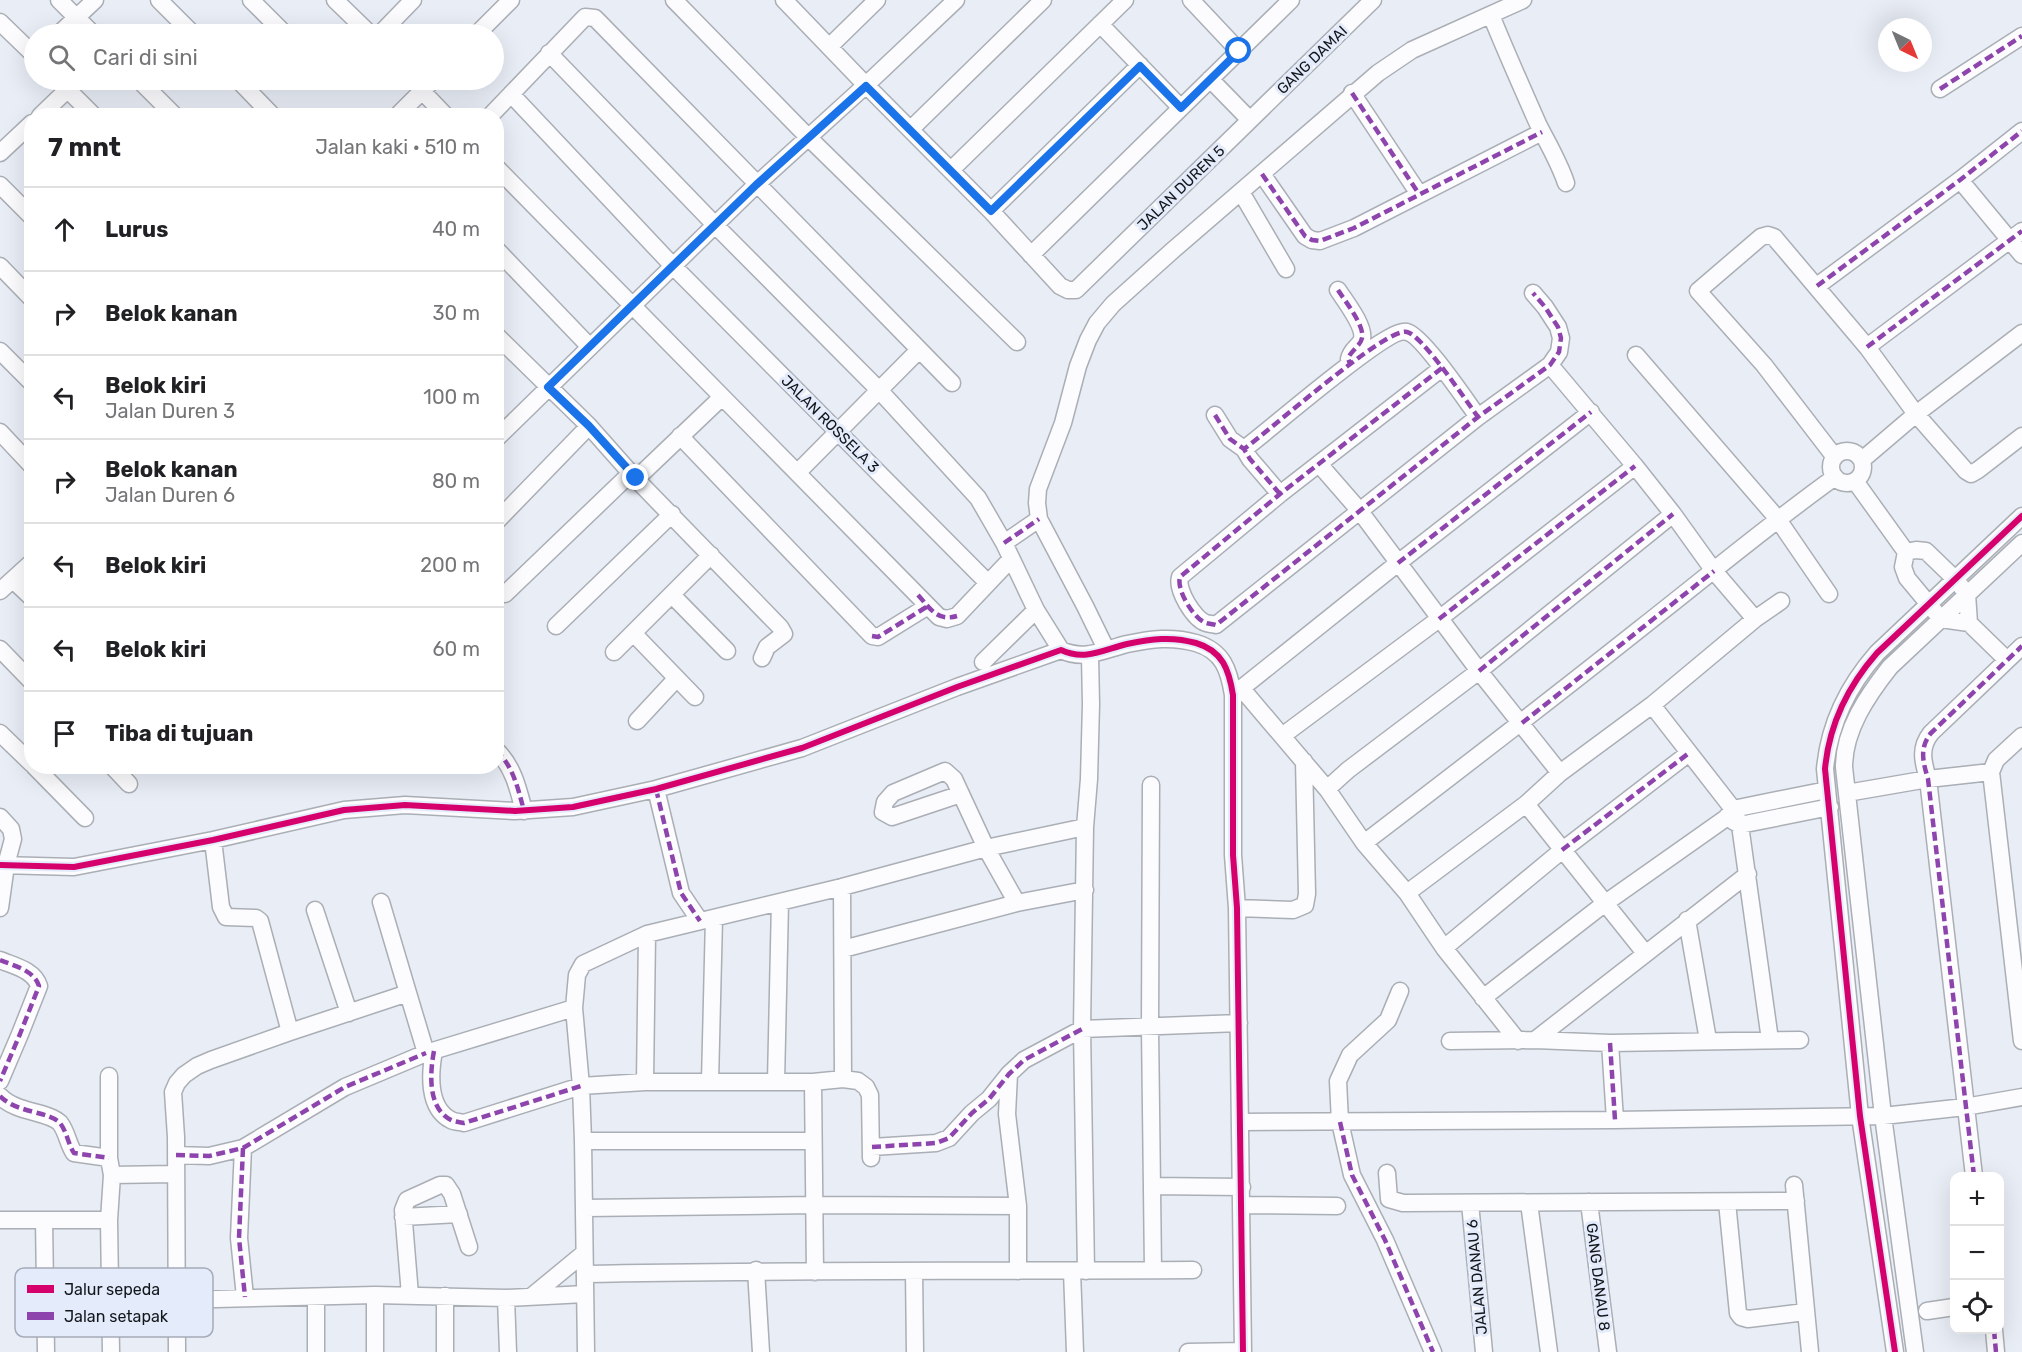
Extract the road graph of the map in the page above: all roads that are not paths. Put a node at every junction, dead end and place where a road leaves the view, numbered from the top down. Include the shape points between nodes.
1 (59, 0) edge
2 (95, 0) edge
3 (159, 0) edge
4 (251, 0) edge
5 (335, 0) edge
6 (413, 0) edge
7 (511, 0) edge
8 (674, 0) edge
9 (877, 0) edge
10 (956, 0) edge
11 (1043, 0) edge
12 (1125, 0) edge
13 (1291, 0) edge
14 (1373, 0) edge
15 (1523, 0) edge
16 (788, 1) edge
17 (1200, 3) edge
18 (1491, 15) junction
19 (76, 18) junction
20 (70, 24) edge
21 (82, 24) edge
22 (183, 24) edge
23 (275, 24) edge
24 (360, 24) edge
25 (390, 24) edge
26 (487, 24) edge
27 (1100, 24) junction
28 (3, 31) edge
29 (2022, 36) edge
30 (830, 46) junction
31 (24, 47) edge
32 (1239, 51) junction
33 (549, 53) junction
34 (1140, 66) junction
35 (1210, 80) junction
36 (866, 86) junction
37 (1940, 89) dead end
38 (58, 90) edge
39 (69, 90) edge
40 (149, 90) edge
41 (248, 90) edge
42 (423, 90) edge
43 (431, 90) edge
44 (1352, 93) junction
45 (511, 94) junction
46 (45, 108) edge
47 (86, 108) edge
48 (167, 108) edge
49 (265, 108) edge
50 (405, 108) edge
51 (441, 108) edge
52 (498, 108) edge
53 (1181, 108) junction
54 (1250, 120) junction
55 (911, 129) junction
56 (24, 131) edge
57 (2022, 131) edge
58 (1542, 132) junction
59 (808, 138) junction
60 (0, 153) edge
61 (951, 170) junction
62 (1262, 174) junction
63 (504, 176) edge
64 (1960, 180) junction
65 (1566, 183) dead end
66 (0, 185) edge
67 (756, 185) junction
68 (1241, 192) junction
69 (1419, 194) junction
70 (24, 210) edge
71 (991, 211) junction
72 (715, 225) junction
73 (2016, 235) edge
74 (1031, 255) junction
75 (2022, 255) edge
76 (504, 257) edge
77 (0, 266) edge
78 (673, 266) junction
79 (1286, 269) dead end
80 (1817, 286) junction
81 (1338, 290) dead end
82 (24, 291) edge
83 (1533, 293) dead end
84 (632, 306) junction
85 (2022, 333) edge
86 (1017, 342) dead end
87 (504, 343) edge
88 (590, 347) junction
89 (1867, 347) junction
90 (920, 350) junction
91 (0, 351) edge
92 (1636, 355) dead end
93 (1350, 364) junction
94 (1551, 365) junction
95 (1442, 368) junction
96 (24, 376) edge
97 (952, 383) dead end
98 (548, 387) junction
99 (880, 391) junction
100 (722, 397) junction
101 (1591, 412) junction
102 (1916, 414) junction
103 (1215, 415) dead end
104 (1478, 417) junction
105 (504, 426) edge
106 (589, 426) junction
107 (0, 432) edge
108 (839, 432) junction
109 (680, 436) junction
110 (2022, 436) edge
111 (1244, 449) junction
112 (1834, 456) junction
113 (24, 458) edge
114 (1862, 460) junction
115 (1319, 464) junction
116 (1635, 466) junction
117 (798, 472) junction
118 (633, 476) junction
119 (1834, 477) junction
120 (1855, 482) junction
121 (1280, 494) junction
122 (1359, 510) junction
123 (504, 514) edge
124 (672, 514) junction
125 (1673, 514) junction
126 (2022, 516) edge
127 (1039, 519) junction
128 (1777, 519) junction
129 (1004, 543) junction
130 (2022, 543) edge
131 (1906, 552) junction
132 (711, 555) junction
133 (1011, 559) junction
134 (1398, 563) junction
135 (24, 570) edge
136 (1714, 570) junction
137 (1955, 579) junction
138 (13, 580) junction
139 (987, 582) junction
140 (24, 590) edge
141 (0, 591) edge
142 (505, 594) dead end
143 (1829, 594) dead end
144 (1967, 594) junction
145 (672, 595) junction
146 (1781, 601) dead end
147 (1928, 605) junction
148 (928, 606) junction
149 (1036, 610) junction
150 (1439, 618) junction
151 (1755, 619) junction
152 (1941, 620) junction
153 (1969, 623) junction
154 (556, 626) dead end
155 (633, 633) junction
156 (2022, 646) edge
157 (0, 649) edge
158 (1106, 649) junction
159 (1060, 650) junction
160 (727, 651) dead end
161 (614, 652) dead end
162 (1090, 656) junction
163 (762, 658) dead end
164 (2007, 660) junction
165 (983, 662) dead end
166 (1479, 671) junction
167 (24, 674) edge
168 (676, 679) junction
169 (1238, 692) junction
170 (695, 697) dead end
171 (1652, 705) junction
172 (637, 721) dead end
173 (1522, 723) junction
174 (0, 733) edge
175 (1282, 736) junction
176 (2022, 736) edge
177 (1689, 753) junction
178 (24, 756) edge
179 (504, 756) edge
180 (1304, 761) junction
181 (1844, 767) junction
182 (1825, 769) junction
183 (1991, 772) junction
184 (1560, 773) junction
185 (42, 774) edge
186 (120, 774) edge
187 (1928, 779) junction
188 (129, 784) dead end
189 (1151, 785) dead end
190 (656, 789) junction
191 (1327, 789) junction
192 (1827, 790) junction
193 (1847, 793) junction
194 (961, 794) dead end
195 (1526, 804) junction
196 (1830, 807) junction
197 (525, 811) junction
198 (0, 817) edge
199 (1734, 817) junction
200 (85, 818) dead end
201 (1085, 827) junction
202 (213, 840) junction
203 (1364, 843) junction
204 (986, 848) junction
205 (1562, 850) junction
206 (3, 865) edge
207 (1748, 874) junction
208 (842, 887) junction
209 (1085, 890) junction
210 (1407, 893) junction
211 (381, 902) dead end
212 (780, 902) junction
213 (1017, 903) junction
214 (1604, 903) junction
215 (0, 908) edge
216 (1237, 908) junction
217 (315, 910) dead end
218 (707, 920) junction
219 (1687, 920) junction
220 (647, 934) junction
221 (1444, 948) junction
222 (843, 949) junction
223 (1645, 953) junction
224 (0, 960) edge
225 (1400, 991) dead end
226 (408, 993) junction
227 (1483, 998) junction
228 (574, 1008) junction
229 (349, 1013) junction
230 (1239, 1023) junction
231 (1150, 1028) junction
232 (1082, 1029) junction
233 (290, 1032) junction
234 (1535, 1040) junction
235 (1708, 1040) junction
236 (1770, 1040) junction
237 (1800, 1040) dead end
238 (1450, 1041) dead end
239 (1518, 1041) junction
240 (2022, 1041) edge
241 (1610, 1043) junction
242 (430, 1052) junction
243 (1009, 1074) junction
244 (109, 1076) dead end
245 (843, 1079) junction
246 (0, 1081) edge
247 (645, 1082) junction
248 (710, 1082) junction
249 (776, 1082) junction
250 (813, 1082) junction
251 (581, 1086) junction
252 (0, 1096) edge
253 (2022, 1097) edge
254 (1965, 1107) junction
255 (1860, 1116) junction
256 (1883, 1116) junction
257 (1615, 1120) junction
258 (1241, 1122) junction
259 (1340, 1122) junction
260 (583, 1141) junction
261 (812, 1141) junction
262 (243, 1148) junction
263 (176, 1155) junction
264 (111, 1167) junction
265 (1973, 1172) edge
266 (1387, 1173) dead end
267 (175, 1174) junction
268 (1152, 1186) junction
269 (1242, 1187) junction
270 (1589, 1202) junction
271 (1726, 1202) junction
272 (1470, 1203) junction
273 (1529, 1203) junction
274 (814, 1205) junction
275 (1242, 1205) junction
276 (1017, 1206) junction
277 (1337, 1206) dead end
278 (585, 1208) junction
279 (459, 1214) junction
280 (403, 1217) junction
281 (0, 1220) edge
282 (44, 1220) junction
283 (109, 1220) junction
284 (469, 1247) dead end
285 (583, 1254) junction
286 (45, 1268) edge
287 (110, 1268) edge
288 (176, 1268) edge
289 (756, 1270) junction
290 (1153, 1270) junction
291 (1193, 1270) dead end
292 (914, 1271) junction
293 (1079, 1271) junction
294 (815, 1272) junction
295 (1018, 1272) junction
296 (585, 1274) junction
297 (585, 1294) junction
298 (375, 1295) junction
299 (410, 1295) junction
300 (445, 1296) junction
301 (532, 1296) junction
302 (245, 1297) junction
303 (316, 1297) junction
304 (213, 1298) edge
305 (506, 1298) junction
306 (1950, 1308) edge
307 (1927, 1311) dead end
308 (1805, 1312) junction
309 (1994, 1334) edge
310 (46, 1337) edge
311 (111, 1337) edge
312 (177, 1337) edge
313 (46, 1352) edge
314 (111, 1352) edge
315 (177, 1352) edge
316 (316, 1352) edge
317 (375, 1352) edge
318 (445, 1352) edge
319 (508, 1352) edge
320 (586, 1352) edge
321 (761, 1352) edge
322 (915, 1352) edge
323 (1075, 1352) edge
324 (1188, 1352) edge
325 (1243, 1352) edge
326 (1433, 1352) edge
327 (1484, 1352) edge
328 (1549, 1352) edge
329 (1608, 1352) edge
330 (1810, 1352) edge
331 (1895, 1352) edge
332 (1915, 1352) edge
333 (1996, 1352) edge

1 - 19 street
2 - 19 street
3 - 22 street
4 - 23 street
5 - 24 street
6 - 25 street
7 - 26 street
8 - 59 street
9 - 30 street
10 - 36 street
11 - 55 street
12 - 27 street
13 - 32 street
14 - 54 street, GANG DAMAI
15 - 18 street
16 - 30 street
17 - 32 street
18 - 44 street via 1412,50
18 - 58 street
19 - 20 street
19 - 21 street
27 - 34 street
27 - 61 street
28 - 31 street
29 - 37 street
30 - 36 street
32 - 35 street
33 - 45 street
33 - 67 street via 585,17 595,18
33 - 72 street
34 - 53 street
34 - 71 street
35 - 53 street
35 - 54 street
36 - 55 street
36 - 59 street
38 - 46 street
39 - 47 street
40 - 48 street
41 - 49 street
42 - 50 street
43 - 51 street
44 - 62 street
44 - 69 street
45 - 52 street
45 - 78 street, JALAN ROSSELA 3
53 - 74 street
54 - 74 street, JALAN DUREN 5 via 1076,290 1060,286
55 - 61 street
56 - 60 street
57 - 64 street
58 - 65 street
58 - 69 street
59 - 67 street
59 - 86 street
61 - 71 street
62 - 68 street
62 - 69 street via 1305,236 1312,240 1320,241 1354,228
63 - 84 street
64 - 73 street
64 - 80 street
66 - 70 street
67 - 72 street
67 - 90 street
68 - 79 street
68 - 127 street via 1113,304 1097,323 1078,366 1063,423 1038,489
71 - 74 street
72 - 78 street
72 - 99 street
73 - 75 street
73 - 89 street
76 - 88 street
77 - 82 street
78 - 84 street
78 - 108 street, JALAN ROSSELA 3
80 - 89 street
80 - 112 street via 1768,235 1698,291 1764,365
81 - 93 street via 1362,332 1362,339 1348,358
83 - 94 street via 1558,327 1561,338
84 - 88 street
84 - 100 street
85 - 102 street
87 - 98 street
88 - 98 street
89 - 102 street
90 - 97 street
90 - 99 street
91 - 96 street
92 - 128 street
93 - 95 street via 1397,333 1407,331
93 - 111 street
94 - 101 street
94 - 104 street
95 - 104 street
95 - 115 street
98 - 105 street
98 - 106 street
99 - 108 street
99 - 129 street via 978,498
100 - 109 street
100 - 117 street
101 - 116 street
101 - 134 street
102 - 110 street via 1971,474
102 - 114 street
103 - 111 street via 1230,439
104 - 122 street
106 - 118 street
106 - 123 street
107 - 113 street
108 - 117 street
108 - 139 street, JALAN ROSSELA 3
109 - 118 street
109 - 148 street via 872,636 878,637
111 - 121 street
112 - 114 street via 1849,450
112 - 119 street
114 - 120 street via 1863,472
115 - 121 street
115 - 122 street
116 - 125 street
116 - 150 street
117 - 148 street
118 - 124 street
118 - 142 street
119 - 120 street via 1844,483
119 - 128 street
120 - 131 street
121 - 122 street via 1180,578 1180,591 1205,623 1216,625
122 - 134 street
124 - 132 street
124 - 154 street
125 - 136 street
125 - 166 street
126 - 137 street
127 - 129 street
127 - 158 street
128 - 136 street
128 - 143 street
129 - 133 street
130 - 144 street
131 - 137 street via 1926,551
131 - 147 street via 1903,567 1907,578
132 - 145 street
132 - 163 street via 783,632 767,647
133 - 139 street
133 - 149 street
134 - 150 street
134 - 169 street
135 - 138 street
136 - 151 street
136 - 173 street
137 - 144 street
137 - 147 street
138 - 140 street
138 - 141 street
139 - 148 street via 957,615 939,617
144 - 152 street
144 - 153 street
145 - 155 street
145 - 160 street
146 - 151 street
147 - 152 street
147 - 182 street via 1860,673 1838,714 1827,747
149 - 159 street
149 - 165 street
150 - 166 street
150 - 175 street
151 - 171 street
152 - 153 street
152 - 181 street via 1890,667 1874,688 1853,726 1844,751
153 - 164 street
155 - 161 street
155 - 168 street
156 - 164 street
157 - 167 street
158 - 162 street
158 - 169 street via 1165,638 1202,645 1212,650 1229,672
159 - 162 street
159 - 190 street via 802,748
162 - 201 street
164 - 187 street via 1926,739 1923,755
166 - 173 street
166 - 191 street
168 - 170 street
168 - 172 street
169 - 175 street
169 - 216 street via 1233,855
171 - 177 street
171 - 184 street
173 - 184 street
173 - 203 street
174 - 178 street
175 - 180 street
176 - 183 street via 1996,760
177 - 199 street
177 - 205 street
179 - 197 street
180 - 191 street
180 - 216 street via 1305,905 1293,910
181 - 182 street
181 - 193 street
182 - 192 street
183 - 187 street
183 - 240 street
184 - 195 street
185 - 200 street
186 - 188 street
187 - 193 street
187 - 254 street
189 - 231 street
190 - 197 street via 573,807
190 - 218 street via 681,893
191 - 203 street
192 - 196 street
192 - 199 street
193 - 256 street
194 - 204 street
195 - 205 street
195 - 210 street
196 - 199 street
196 - 255 street
197 - 202 street via 405,805 344,810
198 - 206 street via 11,829 13,839
199 - 207 street
199 - 214 street
201 - 204 street
201 - 209 street
202 - 206 street via 74,867
202 - 233 street via 221,907 226,917 260,921
203 - 210 street
204 - 208 street
204 - 213 street
205 - 214 street
205 - 221 street
206 - 215 street
207 - 219 street
207 - 236 street
208 - 212 street
208 - 222 street
209 - 213 street
209 - 232 street
210 - 221 street
211 - 226 street
212 - 218 street
212 - 249 street
213 - 222 street
214 - 223 street
214 - 227 street
216 - 230 street
217 - 229 street
218 - 220 street
218 - 248 street
219 - 223 street
219 - 235 street
220 - 228 street via 583,964 577,975
220 - 247 street
221 - 227 street
222 - 245 street
223 - 234 street
224 - 246 street via 31,973 39,986
225 - 259 street via 1388,1020 1350,1055 1338,1081
226 - 229 street
226 - 242 street
227 - 239 street
228 - 242 street
228 - 251 street
229 - 233 street
230 - 231 street
230 - 258 street
231 - 232 street
231 - 268 street
232 - 243 street via 1024,1059
232 - 293 street
233 - 263 street via 211,1060 184,1075 173,1092
234 - 239 street
234 - 241 street
235 - 236 street
235 - 241 street
236 - 237 street
238 - 239 street
241 - 257 street
242 - 251 street via 432,1090 440,1110 450,1120 464,1124
242 - 262 street via 345,1088
243 - 245 street via 949,1138 871,1152 870,1095 858,1081
243 - 276 street via 1007,1114
244 - 264 street
245 - 250 street
247 - 248 street
247 - 251 street
248 - 249 street
249 - 250 street
250 - 261 street
251 - 260 street
252 - 264 street via 6,1102 56,1120 74,1153
253 - 254 street
254 - 256 street
254 - 265 street
255 - 256 street
255 - 257 street
255 - 331 street
256 - 332 street
257 - 259 street
258 - 259 street
258 - 269 street
259 - 326 street via 1354,1181 1385,1240
260 - 261 street
260 - 278 street
261 - 274 street
262 - 263 street via 209,1156
262 - 302 street via 239,1238
263 - 267 street
264 - 267 street
264 - 283 street
266 - 272 street via 1389,1199 1393,1201
267 - 288 street
268 - 269 street
268 - 290 street
269 - 275 street
270 - 271 street
270 - 273 street
270 - 329 street, GANG DANAU 8
271 - 308 street via 1738,1313 1748,1319
271 - 308 street via 1795,1193
272 - 273 street
272 - 327 street, JALAN DANAU 6
273 - 328 street
274 - 276 street
274 - 278 street
274 - 294 street
275 - 277 street
275 - 325 street
276 - 295 street
278 - 285 street
279 - 280 street
279 - 280 street via 452,1194 442,1184 407,1200
279 - 284 street
280 - 299 street
281 - 282 street
282 - 283 street
282 - 286 street
283 - 287 street
285 - 296 street
285 - 301 street
289 - 294 street
289 - 296 street
289 - 321 street
290 - 291 street
290 - 293 street
292 - 294 street
292 - 295 street
292 - 322 street
293 - 295 street
293 - 323 street
296 - 297 street
297 - 301 street
297 - 320 street
298 - 299 street
298 - 303 street
298 - 317 street
299 - 300 street
300 - 305 street
300 - 318 street
301 - 305 street
302 - 303 street
302 - 304 street
303 - 316 street
305 - 319 street
306 - 307 street
308 - 330 street
309 - 333 street
310 - 313 street
311 - 314 street
312 - 315 street
324 - 325 street

